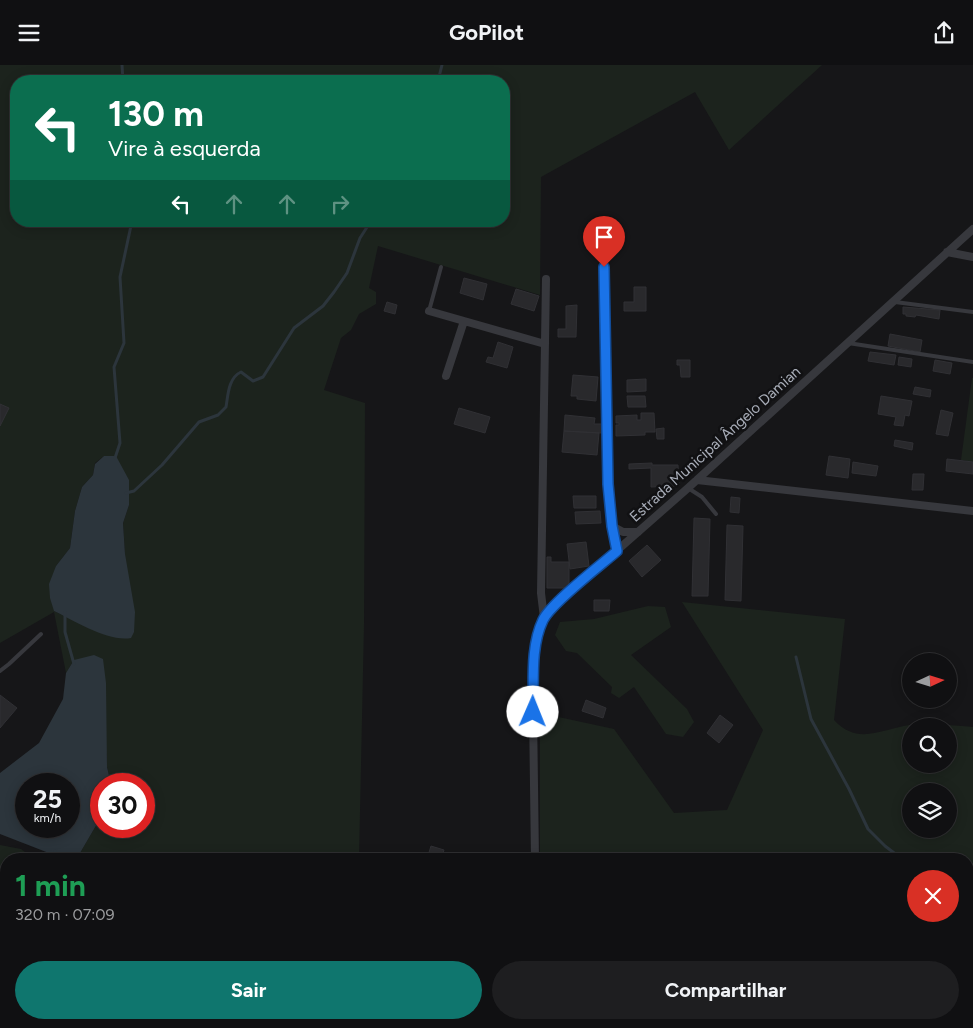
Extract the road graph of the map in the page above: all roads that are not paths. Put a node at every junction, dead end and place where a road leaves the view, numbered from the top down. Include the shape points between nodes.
1 (973, 229) edge
2 (948, 252) junction
3 (973, 257) edge
4 (441, 267) dead end
5 (604, 267) dead end
6 (546, 279) dead end
7 (892, 302) junction
8 (429, 311) joint
9 (973, 312) edge
10 (464, 321) junction
11 (848, 343) junction
12 (545, 344) junction
13 (973, 363) edge
14 (446, 376) dead end
15 (697, 480) junction
16 (688, 488) junction
17 (973, 511) edge
18 (716, 514) dead end
19 (612, 526) junction
20 (638, 532) junction
21 (617, 551) junction
22 (544, 618) junction
23 (41, 634) dead end
24 (0, 671) edge
25 (535, 853) edge

1 - 2 street, Estrada Municipal Ângelo Damian
2 - 3 street
2 - 7 street, Estrada Municipal Ângelo Damian
4 - 8 lane
5 - 19 street via 607,460
6 - 12 street
7 - 9 lane
7 - 11 street, Estrada Municipal Ângelo Damian
8 - 10 street
10 - 12 street
10 - 14 street
11 - 13 lane
11 - 15 street, Estrada Municipal Ângelo Damian
12 - 22 street via 541,593
15 - 16 street, Estrada Municipal Ângelo Damian
15 - 17 street
16 - 18 lane via 702,497
16 - 20 street, Estrada Municipal Ângelo Damian
19 - 20 street
19 - 21 street
20 - 21 street, Estrada Municipal Ângelo Damian
21 - 22 street, Estrada Municipal Ângelo Damian
22 - 25 street, Estrada Municipal Ângelo Damian via 538,634 534,671
23 - 24 lane

